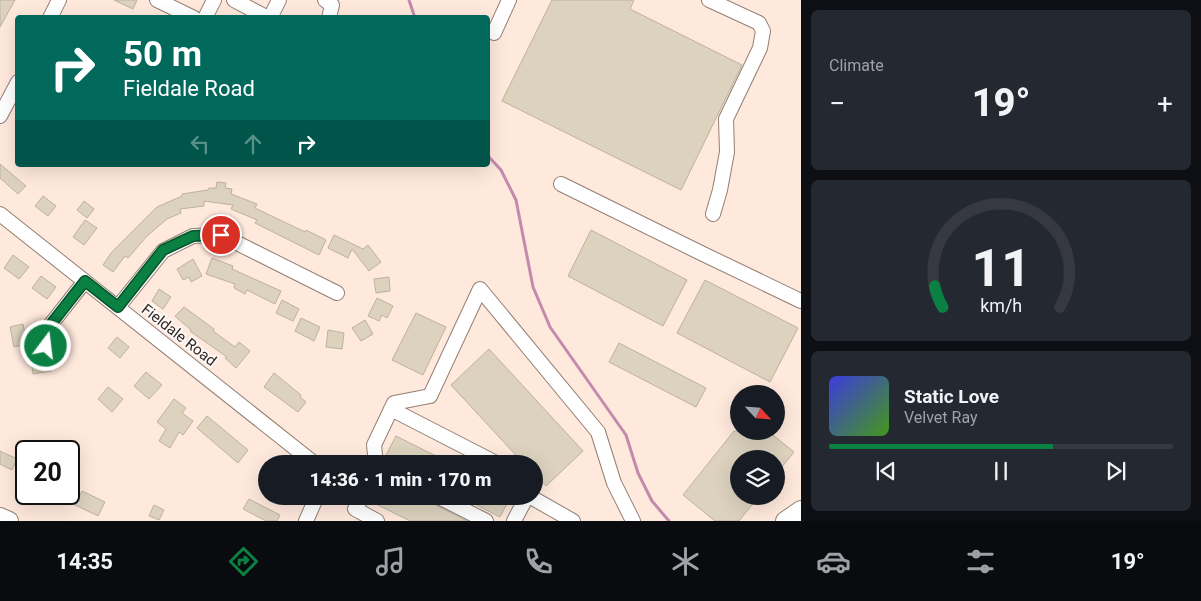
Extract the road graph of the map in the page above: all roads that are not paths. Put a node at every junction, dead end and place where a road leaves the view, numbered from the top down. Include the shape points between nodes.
1 (59, 0) edge
2 (157, 0) edge
3 (214, 0) edge
4 (234, 0) edge
5 (279, 0) edge
6 (325, 0) edge
7 (509, 0) edge
8 (709, 0) edge
9 (52, 15) edge
10 (188, 15) edge
11 (206, 15) edge
12 (263, 15) edge
13 (271, 15) edge
14 (330, 15) edge
15 (494, 33) dead end
16 (15, 88) edge
17 (0, 116) edge
18 (561, 184) dead end
19 (0, 214) edge
20 (713, 214) dead end
21 (85, 281) junction
22 (337, 293) dead end
23 (801, 301) edge
24 (118, 307) junction
25 (46, 346) dead end
26 (391, 409) junction
27 (303, 455) edge
28 (375, 455) edge
29 (480, 455) edge
30 (543, 504) edge
31 (313, 505) edge
32 (358, 505) edge
33 (455, 505) edge
34 (523, 505) edge
35 (801, 510) edge
36 (0, 516) edge
37 (9, 521) edge
38 (306, 521) edge
39 (377, 521) edge
40 (486, 521) edge
41 (514, 521) edge
42 (573, 521) edge
43 (633, 521) edge
44 (785, 521) edge

1 - 9 street
2 - 10 street
3 - 11 street
4 - 12 street
5 - 13 street
6 - 14 street via 332,5
7 - 15 street
8 - 20 street via 759,23 763,31 760,48 726,119 727,152
16 - 17 street
18 - 23 street
19 - 21 street, Fieldale Road
21 - 24 street, Fieldale Road
21 - 25 street via 48,328
22 - 24 street via 221,235 193,236 163,250
24 - 27 street, Fieldale Road
26 - 28 street via 374,445
26 - 29 street
26 - 43 street via 394,403 430,396 480,288 598,432 614,483
30 - 42 street
31 - 38 street
32 - 39 street via 355,510
33 - 40 street
34 - 41 street
35 - 44 main road
36 - 37 main road

